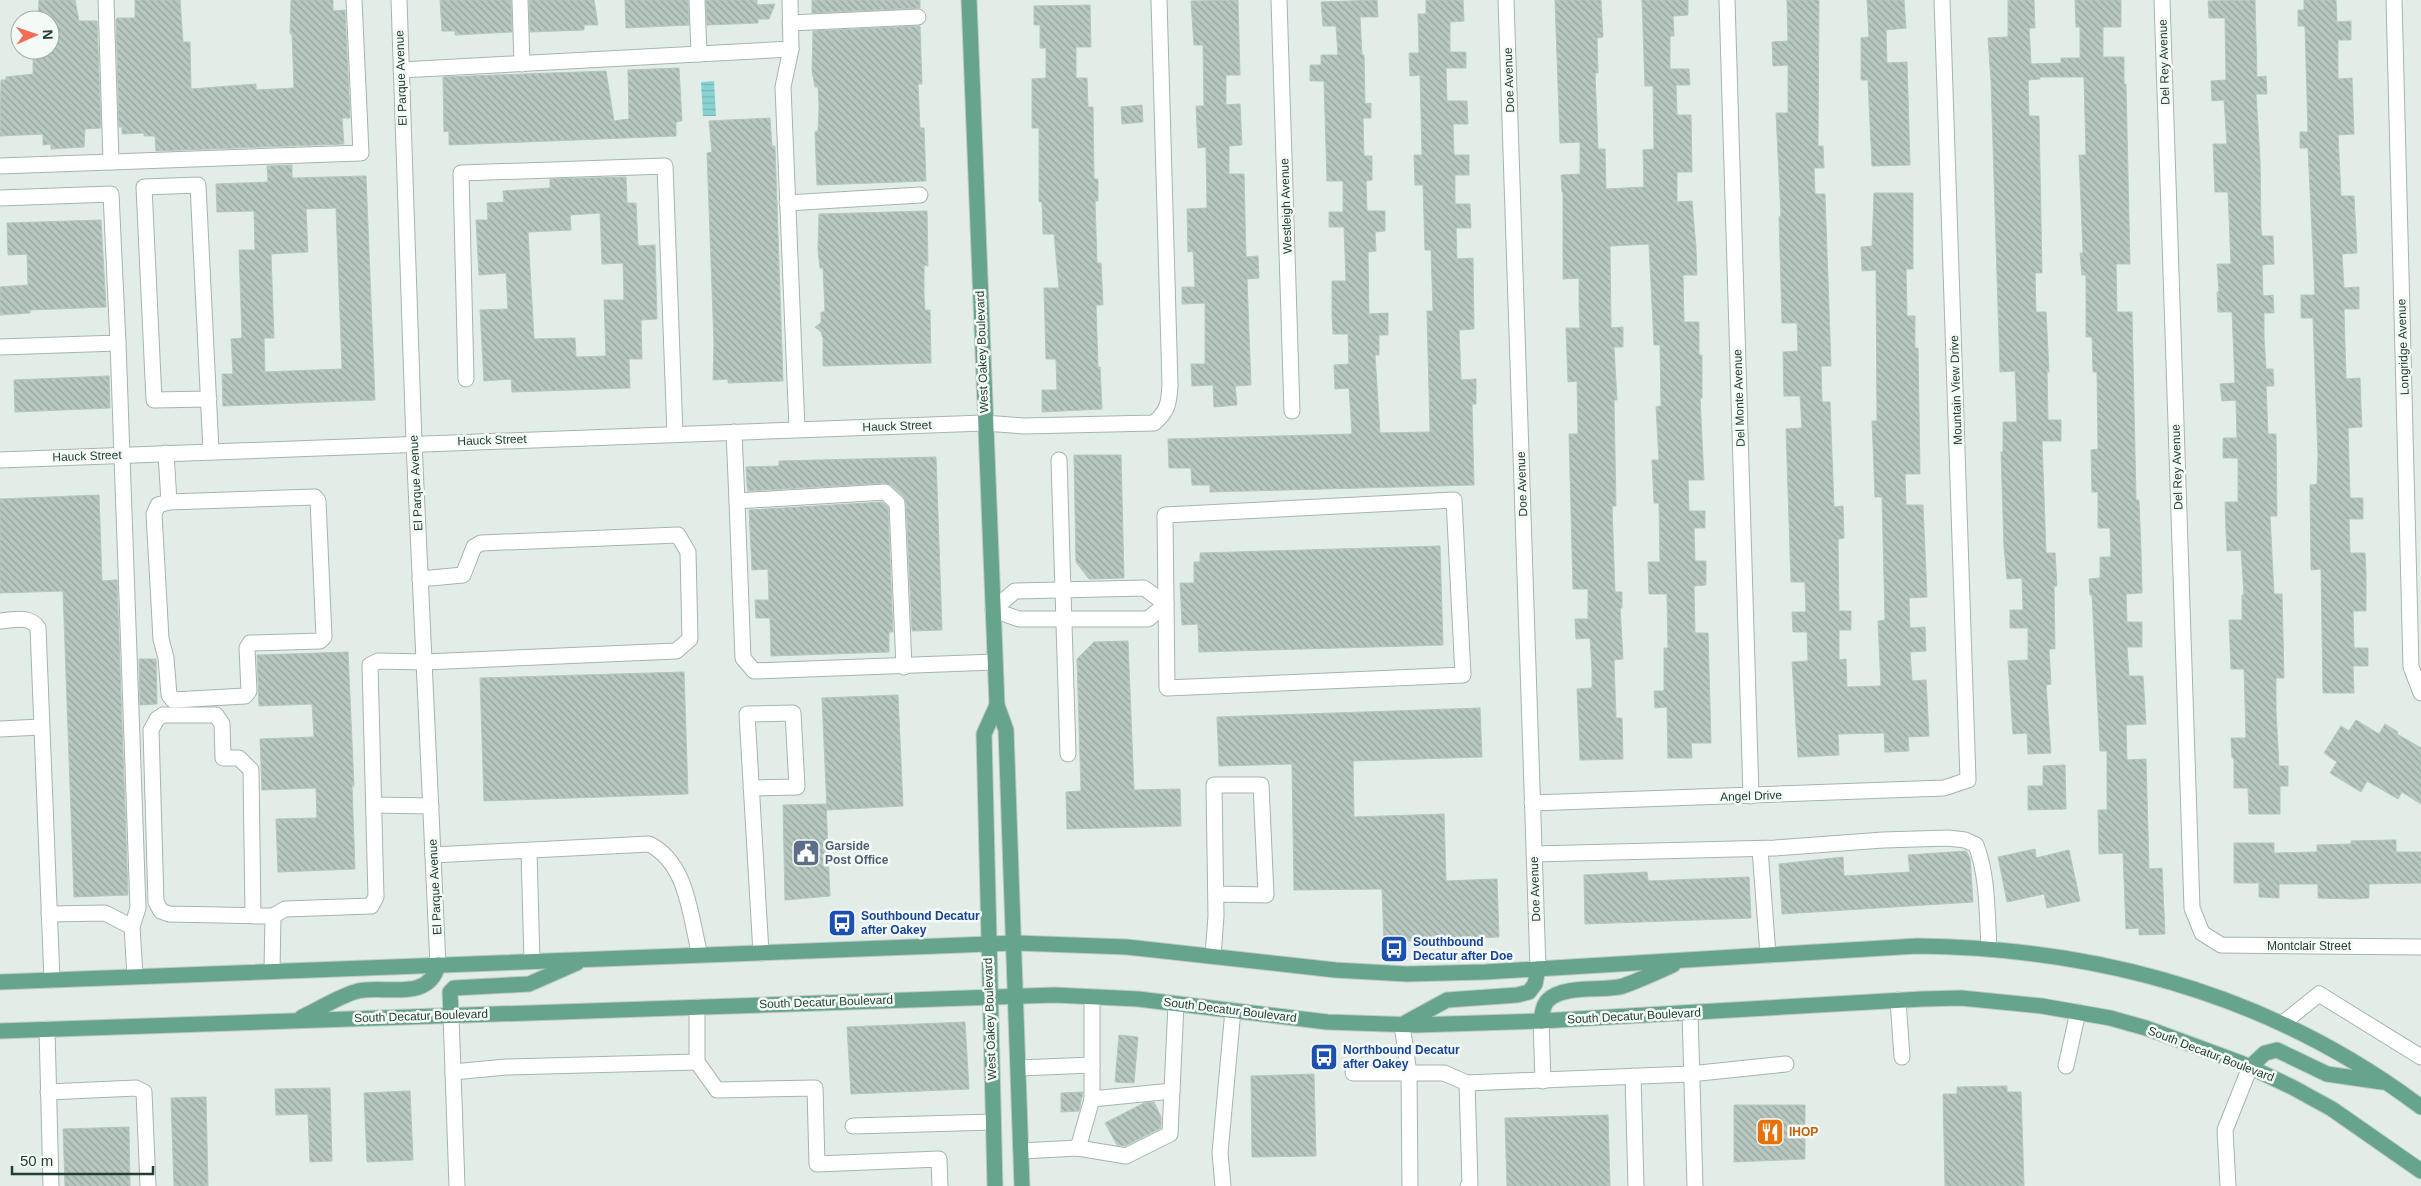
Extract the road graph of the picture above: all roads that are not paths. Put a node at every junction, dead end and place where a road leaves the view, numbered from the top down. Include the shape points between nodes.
1 (106, 0) edge
2 (354, 0) edge
3 (399, 0) edge
4 (520, 0) edge
5 (697, 0) edge
6 (790, 0) edge
7 (969, 0) edge
8 (1158, 0) edge
9 (1279, 0) edge
10 (1506, 0) edge
11 (1727, 0) edge
12 (1942, 0) edge
13 (2162, 0) edge
14 (2394, 0) edge
15 (918, 17) dead end
16 (790, 22) junction
17 (791, 49) junction
18 (699, 54) junction
19 (522, 64) junction
20 (401, 70) junction
21 (111, 162) junction
22 (0, 166) edge
23 (920, 195) dead end
24 (0, 198) edge
25 (788, 203) junction
26 (118, 342) junction
27 (0, 347) edge
28 (466, 379) dead end
29 (209, 399) junction
30 (1292, 411) dead end
31 (984, 423) junction
32 (797, 430) junction
33 (734, 432) junction
34 (675, 434) junction
35 (414, 443) junction
36 (211, 451) junction
37 (166, 453) junction
38 (121, 455) junction
39 (0, 460) edge
40 (1059, 460) dead end
41 (737, 501) junction
42 (169, 502) junction
43 (420, 579) junction
44 (1062, 590) junction
45 (1166, 604) junction
46 (992, 610) junction
47 (1063, 620) junction
48 (0, 621) edge
49 (424, 662) junction
50 (995, 662) junction
51 (904, 667) junction
52 (2421, 692) edge
53 (997, 705) junction
54 (41, 727) junction
55 (0, 729) edge
56 (1068, 754) dead end
57 (1968, 780) joint
58 (751, 788) junction
59 (1751, 796) junction
60 (1532, 802) junction
61 (374, 805) junction
62 (431, 806) junction
63 (1760, 849) junction
64 (529, 850) junction
65 (1534, 854) junction
66 (433, 855) junction
67 (1216, 894) junction
68 (49, 914) junction
69 (253, 916) junction
70 (273, 916) junction
71 (132, 927) junction
72 (2202, 933) joint
73 (1016, 943) junction
74 (987, 944) junction
75 (2421, 946) edge
76 (1989, 948) junction
77 (761, 953) junction
78 (700, 955) junction
79 (1768, 955) junction
80 (1213, 956) junction
81 (585, 960) junction
82 (532, 961) junction
83 (1684, 961) junction
84 (438, 965) junction
85 (1538, 969) junction
86 (272, 971) junction
87 (135, 976) junction
88 (52, 980) junction
89 (0, 982) edge
90 (1017, 996) junction
91 (989, 997) junction
92 (1092, 997) junction
93 (1898, 1000) junction
94 (1176, 1004) junction
95 (697, 1007) junction
96 (1233, 1010) junction
97 (2078, 1012) junction
98 (1690, 1013) junction
99 (450, 1015) junction
100 (296, 1020) junction
101 (1541, 1021) junction
102 (2283, 1023) junction
103 (1402, 1025) junction
104 (47, 1029) junction
105 (0, 1031) edge
106 (1902, 1057) dead end
107 (2421, 1057) edge
108 (697, 1062) junction
109 (1786, 1064) dead end
110 (1092, 1065) junction
111 (2066, 1066) dead end
112 (2250, 1067) junction
113 (1019, 1068) junction
114 (452, 1072) junction
115 (1353, 1073) dead end
116 (1409, 1073) junction
117 (1690, 1074) junction
118 (1633, 1076) junction
119 (1543, 1081) junction
120 (1467, 1083) junction
121 (2388, 1083) junction
122 (48, 1092) junction
123 (1172, 1092) junction
124 (1092, 1099) junction
125 (2421, 1108) edge
126 (993, 1122) junction
127 (853, 1126) dead end
128 (1078, 1148) junction
129 (1022, 1151) junction
130 (2421, 1171) edge
131 (50, 1186) edge
132 (148, 1186) edge
133 (457, 1186) edge
134 (940, 1186) edge
135 (995, 1186) edge
136 (1022, 1186) edge
137 (1223, 1186) edge
138 (1410, 1186) edge
139 (1468, 1186) edge
140 (1636, 1186) edge
141 (1695, 1186) edge
142 (2228, 1186) edge

1 - 21 street
2 - 21 street via 361,152
3 - 20 street, El Parque Avenue
4 - 19 street
5 - 18 street
6 - 16 street
7 - 31 main road, West Oakey Boulevard
8 - 31 street, Hauck Street via 1170,385 1164,415 1154,423 1024,426
9 - 30 street, Westleigh Avenue
10 - 60 street, Doe Avenue
11 - 59 street, Del Monte Avenue
12 - 57 street, Mountain View Drive
13 - 72 street, Del Rey Avenue via 2192,908
14 - 52 street, Longridge Avenue via 2411,667
15 - 16 street
16 - 17 street
17 - 18 street
17 - 25 street via 783,86
18 - 19 street
19 - 20 street
20 - 35 street, El Parque Avenue
21 - 22 street
23 - 25 street
24 - 26 street via 111,194
25 - 32 street
26 - 27 street
26 - 38 street
28 - 34 street via 461,173 666,166
29 - 29 street via 198,185 144,187 154,400
29 - 36 street
31 - 32 street, Hauck Street
31 - 46 main road, West Oakey Boulevard
32 - 33 street, Hauck Street
33 - 34 street, Hauck Street
33 - 41 street
34 - 35 street, Hauck Street
35 - 36 street, Hauck Street
35 - 43 street, El Parque Avenue
36 - 37 street, Hauck Street
37 - 38 street, Hauck Street
37 - 42 street
38 - 39 street, Hauck Street
38 - 71 street via 138,908
40 - 44 street
41 - 51 street via 743,658 754,671
41 - 51 street via 885,492 897,503
42 - 42 street via 158,504 154,514 161,638 169,695 173,700 245,696 249,691 247,648 250,643 320,641 324,637 318,502 315,497
43 - 49 street, El Parque Avenue
43 - 49 street via 462,576 474,547 481,543 678,535 688,552 690,639 676,651
44 - 45 street via 1144,588
44 - 46 street via 1015,591
44 - 47 street
45 - 45 street via 1165,515 1454,500 1462,675 1167,688
45 - 47 street via 1148,619
46 - 47 street via 1019,619
46 - 50 main road, West Oakey Boulevard
47 - 56 street
48 - 54 street via 28,620 38,628
49 - 61 street via 378,661 370,665
49 - 62 street, El Parque Avenue
50 - 51 street
50 - 53 main road, West Oakey Boulevard
53 - 73 main road, West Oakey Boulevard via 1006,730
53 - 74 main road, West Oakey Boulevard via 984,734
54 - 55 street
54 - 68 street
57 - 59 street, Angel Drive via 1944,788
58 - 58 street via 747,714 793,713 797,787
58 - 77 street
59 - 60 street, Angel Drive
60 - 65 street, Doe Avenue
61 - 62 street
61 - 70 street via 376,897 371,906 285,909
62 - 66 street, El Parque Avenue
63 - 65 street
63 - 76 street via 1883,840 1965,840 1976,845 1979,854
63 - 79 street
64 - 66 street
64 - 78 street via 649,844 660,850 674,863 681,880
64 - 82 street
65 - 85 street, Doe Avenue
66 - 84 street, El Parque Avenue
67 - 67 street via 1214,785 1261,785 1266,896
67 - 80 street
68 - 71 street via 105,913
68 - 88 street
69 - 69 street via 169,914 160,911 156,902 151,730 163,715 216,715 222,724 223,758 240,758 252,770
69 - 70 street
70 - 86 street
71 - 87 street
72 - 75 street, Montclair Street via 2220,946
73 - 74 main road
73 - 80 main road via 1126,947
73 - 90 main road, West Oakey Boulevard
74 - 77 main road
74 - 91 main road, West Oakey Boulevard
76 - 79 main road via 1916,946
76 - 102 main road via 2132,971 2198,990
77 - 78 main road
78 - 81 main road
79 - 83 main road
80 - 85 main road via 1335,970 1407,974
81 - 82 main road
81 - 99 main road via 529,984 454,988 450,992
82 - 84 main road
83 - 85 main road
83 - 101 main road via 1622,986 1557,995 1543,1008
84 - 86 main road
84 - 100 main road via 436,976 418,988 358,991
85 - 103 main road via 1535,984 1529,992 1446,1000
86 - 87 main road
87 - 88 main road
88 - 89 main road
90 - 91 main road, South Decatur Boulevard
90 - 92 main road, South Decatur Boulevard
90 - 113 main road, West Oakey Boulevard
91 - 95 main road, South Decatur Boulevard
91 - 126 main road, West Oakey Boulevard
92 - 94 main road, South Decatur Boulevard
92 - 110 street
93 - 97 main road, South Decatur Boulevard via 1962,998
93 - 98 main road, South Decatur Boulevard
93 - 106 street
94 - 96 main road, South Decatur Boulevard
94 - 123 street
95 - 99 main road, South Decatur Boulevard
95 - 108 street
96 - 103 main road, South Decatur Boulevard via 1327,1022
96 - 137 street via 1220,1152
97 - 111 street
97 - 112 main road, South Decatur Boulevard via 2146,1028
98 - 101 main road, South Decatur Boulevard
98 - 117 street
99 - 100 main road, South Decatur Boulevard
99 - 114 street
100 - 104 main road, South Decatur Boulevard
101 - 103 main road, South Decatur Boulevard
101 - 119 street
102 - 107 street via 2319,994
102 - 121 main road
103 - 116 street
104 - 105 main road, South Decatur Boulevard
104 - 122 street
108 - 114 street via 506,1067
108 - 134 street via 717,1090 815,1088 817,1164 939,1159
109 - 117 street
110 - 113 street
110 - 124 street
112 - 121 main road via 2264,1053 2277,1050 2326,1074
112 - 130 main road, South Decatur Boulevard via 2332,1109
112 - 142 street via 2225,1130
113 - 129 main road, West Oakey Boulevard
114 - 133 street
115 - 116 street
116 - 120 street via 1444,1073
116 - 138 street
117 - 118 street
117 - 141 street
118 - 119 street
118 - 140 street
119 - 120 street
120 - 139 street
121 - 125 main road
122 - 131 street
122 - 132 street via 136,1088 144,1092
123 - 124 street
123 - 128 street via 1170,1134 1126,1156
124 - 128 street
126 - 127 street
126 - 135 main road, West Oakey Boulevard
128 - 129 street
129 - 136 main road, West Oakey Boulevard

